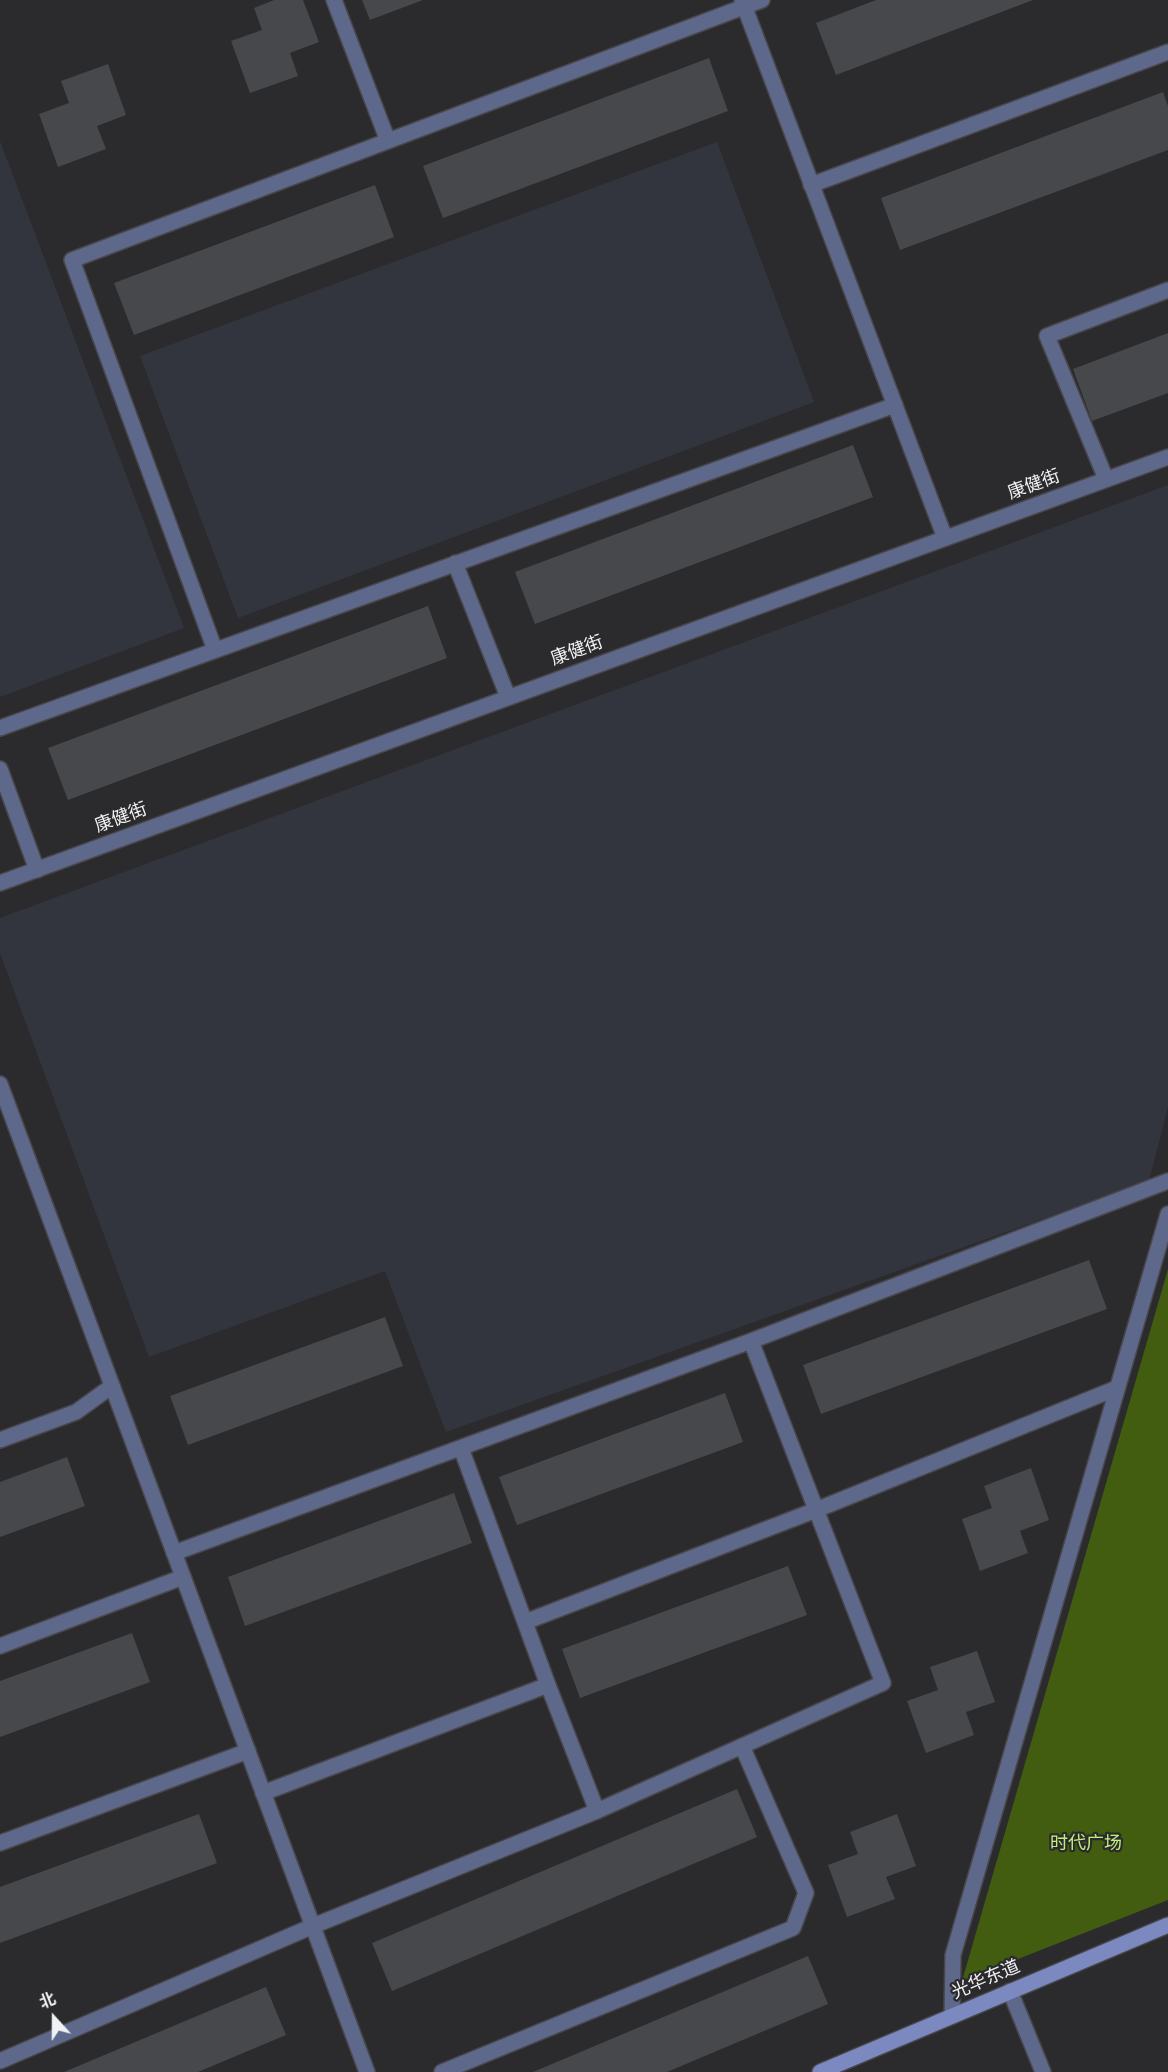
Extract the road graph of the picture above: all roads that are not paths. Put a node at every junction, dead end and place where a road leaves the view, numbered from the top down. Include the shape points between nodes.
1 (334, 0) edge
2 (762, 0) edge
3 (743, 3) edge
4 (1168, 52) edge
5 (388, 141) junction
6 (812, 184) junction
7 (1168, 290) edge
8 (895, 405) junction
9 (1168, 457) edge
10 (1106, 480) junction
11 (945, 538) junction
12 (455, 563) junction
13 (215, 650) junction
14 (508, 698) junction
15 (0, 728) edge
16 (0, 769) edge
17 (37, 870) junction
18 (0, 883) edge
19 (0, 1084) edge
20 (1168, 1181) edge
21 (1168, 1214) edge
22 (752, 1341) junction
23 (112, 1386) junction
24 (1117, 1388) junction
25 (0, 1440) edge
26 (461, 1448) junction
27 (816, 1510) junction
28 (174, 1553) junction
29 (183, 1577) junction
30 (525, 1622) junction
31 (0, 1646) edge
32 (548, 1684) junction
33 (742, 1746) junction
34 (248, 1751) junction
35 (263, 1793) junction
36 (597, 1811) junction
37 (0, 1843) edge
38 (1168, 1925) edge
39 (313, 1926) junction
40 (1011, 1991) junction
41 (952, 2016) junction
42 (0, 2061) edge
43 (367, 2072) edge
44 (442, 2072) edge
45 (820, 2072) edge
46 (1043, 2072) edge

1 - 5 street
2 - 3 street
3 - 5 street
3 - 6 street
4 - 6 street
5 - 13 street via 72,261
6 - 8 street
7 - 10 street via 1047,336
8 - 11 street
8 - 12 street
9 - 10 street, 康健街
10 - 11 street, 康健街
11 - 14 street, 康健街
12 - 13 street
12 - 14 street
13 - 15 street
14 - 17 street, 康健街
16 - 17 street
17 - 18 street, 康健街
19 - 23 street
20 - 22 street
21 - 24 street
22 - 26 street
22 - 27 street
23 - 25 street via 76,1412
23 - 28 street
24 - 27 street
24 - 41 street via 953,1956
26 - 28 street
26 - 30 street
27 - 30 street
27 - 33 street via 883,1683
28 - 29 street
29 - 31 street
29 - 34 street
30 - 32 street
32 - 35 street
32 - 36 street
33 - 36 street
33 - 44 street via 806,1893 793,1928
34 - 35 street
34 - 37 street
35 - 39 street
36 - 39 street
38 - 40 main road, 光华东道
39 - 42 street
39 - 43 street
40 - 41 main road, 光华东道
40 - 46 street
41 - 45 main road, 光华东道

